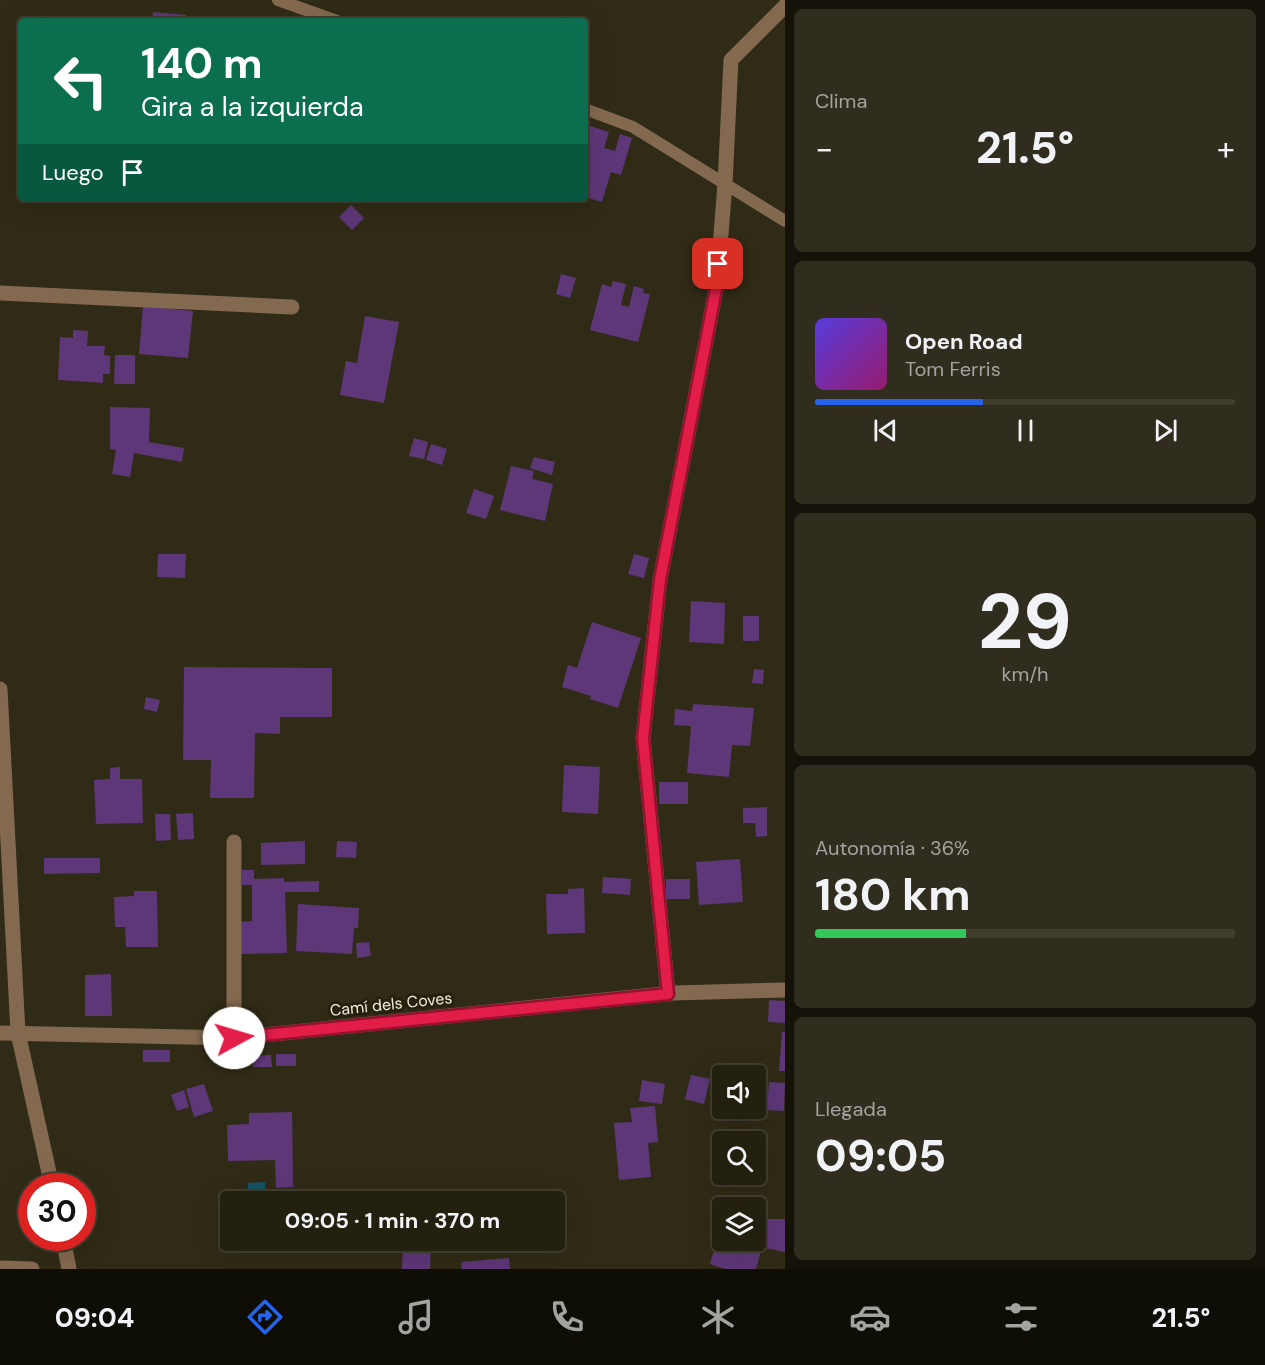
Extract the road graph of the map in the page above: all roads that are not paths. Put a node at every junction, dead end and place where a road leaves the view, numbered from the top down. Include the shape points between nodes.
1 (278, 0) edge
2 (785, 6) edge
3 (329, 18) edge
4 (588, 110) edge
5 (725, 184) junction
6 (785, 221) edge
7 (0, 293) edge
8 (292, 307) dead end
9 (0, 689) edge
10 (234, 842) dead end
11 (785, 990) edge
12 (668, 994) junction
13 (0, 1033) edge
14 (18, 1033) junction
15 (234, 1038) junction
16 (49, 1173) edge
17 (66, 1251) edge
18 (0, 1268) edge
19 (32, 1269) edge
20 (69, 1269) edge

1 - 3 lane
2 - 5 street via 731,60
4 - 5 lane via 633,127
5 - 6 lane
5 - 12 street via 717,284 660,580 643,738
7 - 8 street
9 - 14 street
10 - 15 street
11 - 12 street, Camí dels Coves
12 - 15 street, Camí dels Coves
13 - 14 street, Camí dels Coves
14 - 15 street, Camí dels Coves
14 - 16 street
17 - 20 street
18 - 19 street

